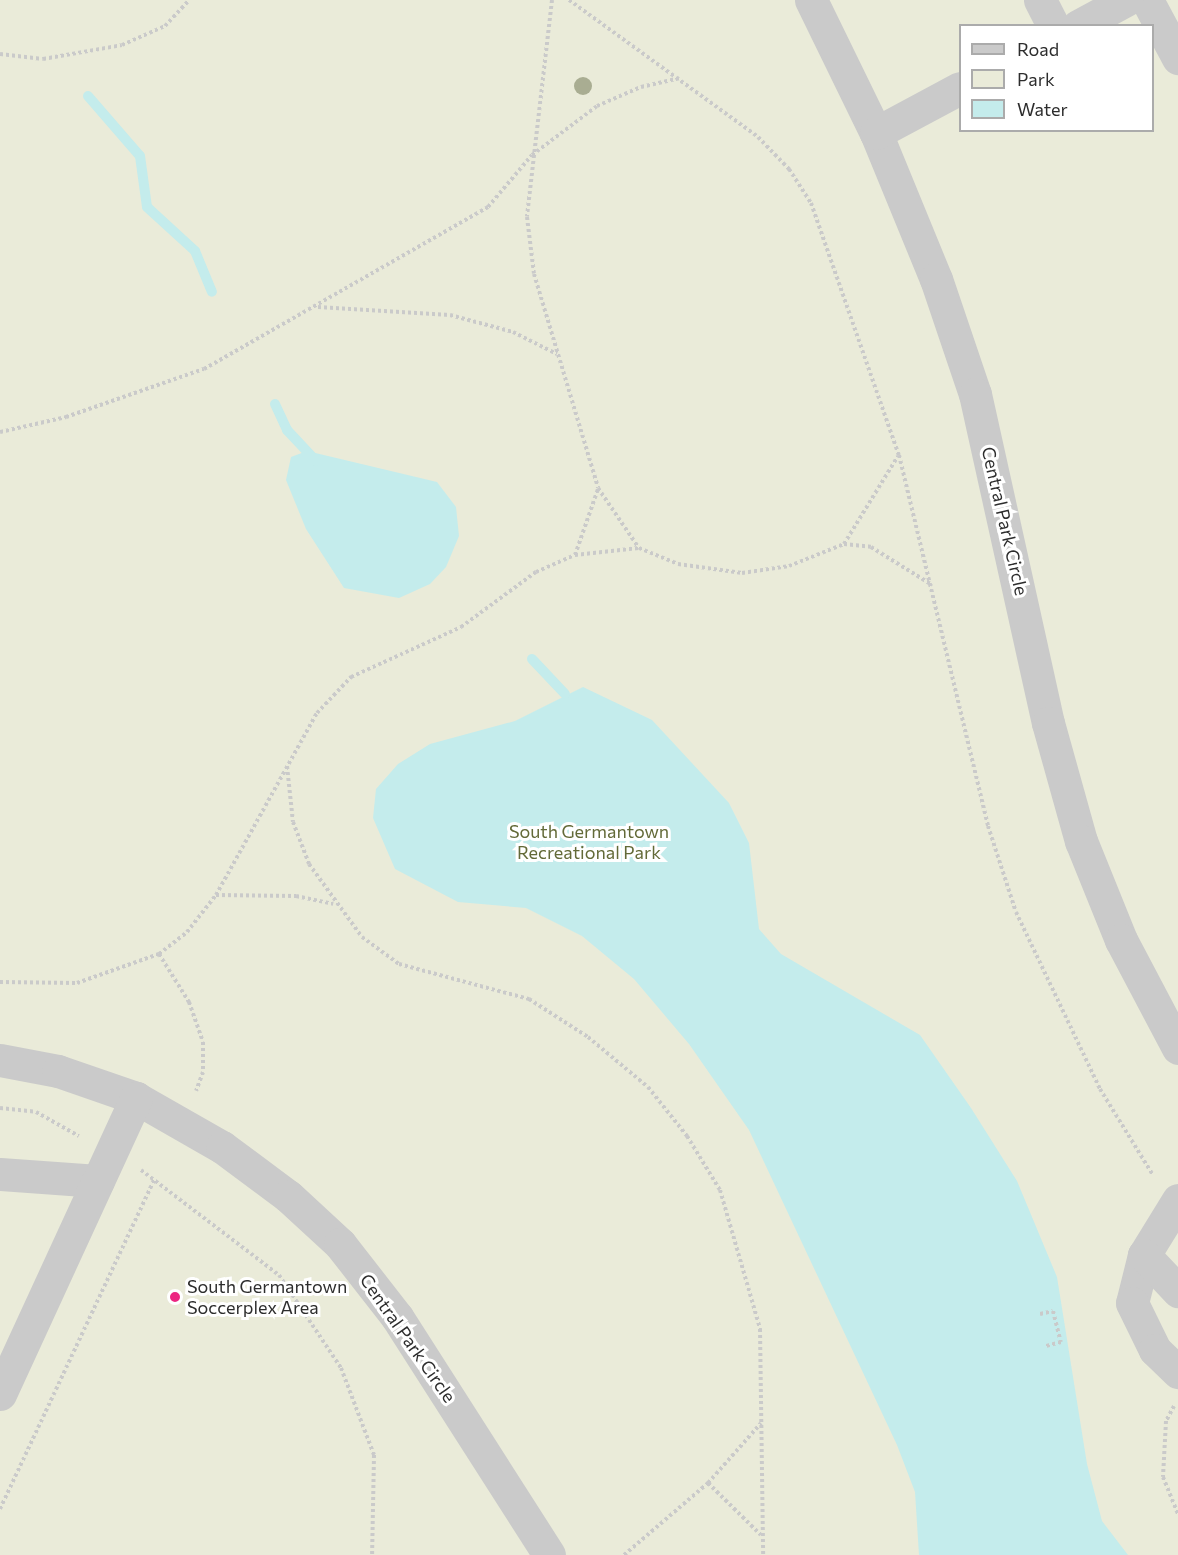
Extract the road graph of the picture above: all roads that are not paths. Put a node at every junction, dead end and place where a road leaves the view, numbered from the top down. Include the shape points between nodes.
1 (811, 0) edge
2 (1040, 0) edge
3 (1126, 0) edge
4 (1147, 0) edge
5 (1052, 24) edge
6 (1082, 24) edge
7 (1178, 58) edge
8 (959, 89) edge
9 (876, 132) junction
10 (1178, 1048) edge
11 (0, 1060) edge
12 (136, 1098) junction
13 (104, 1168) junction
14 (0, 1174) edge
15 (1176, 1202) edge
16 (1144, 1256) junction
17 (1178, 1291) edge
18 (1178, 1372) edge
19 (0, 1394) edge
20 (549, 1555) edge

1 - 9 street, Central Park Circle
2 - 5 street
3 - 6 street
4 - 7 street
8 - 9 street
9 - 10 street, Central Park Circle via 975,394 1048,723 1081,841 1120,940
11 - 12 street, Central Park Circle via 58,1071
12 - 13 street
12 - 20 street, Central Park Circle via 288,1196 340,1244 451,1398
13 - 14 street
13 - 19 street
15 - 16 street
16 - 17 street
16 - 18 street via 1132,1303 1155,1350

